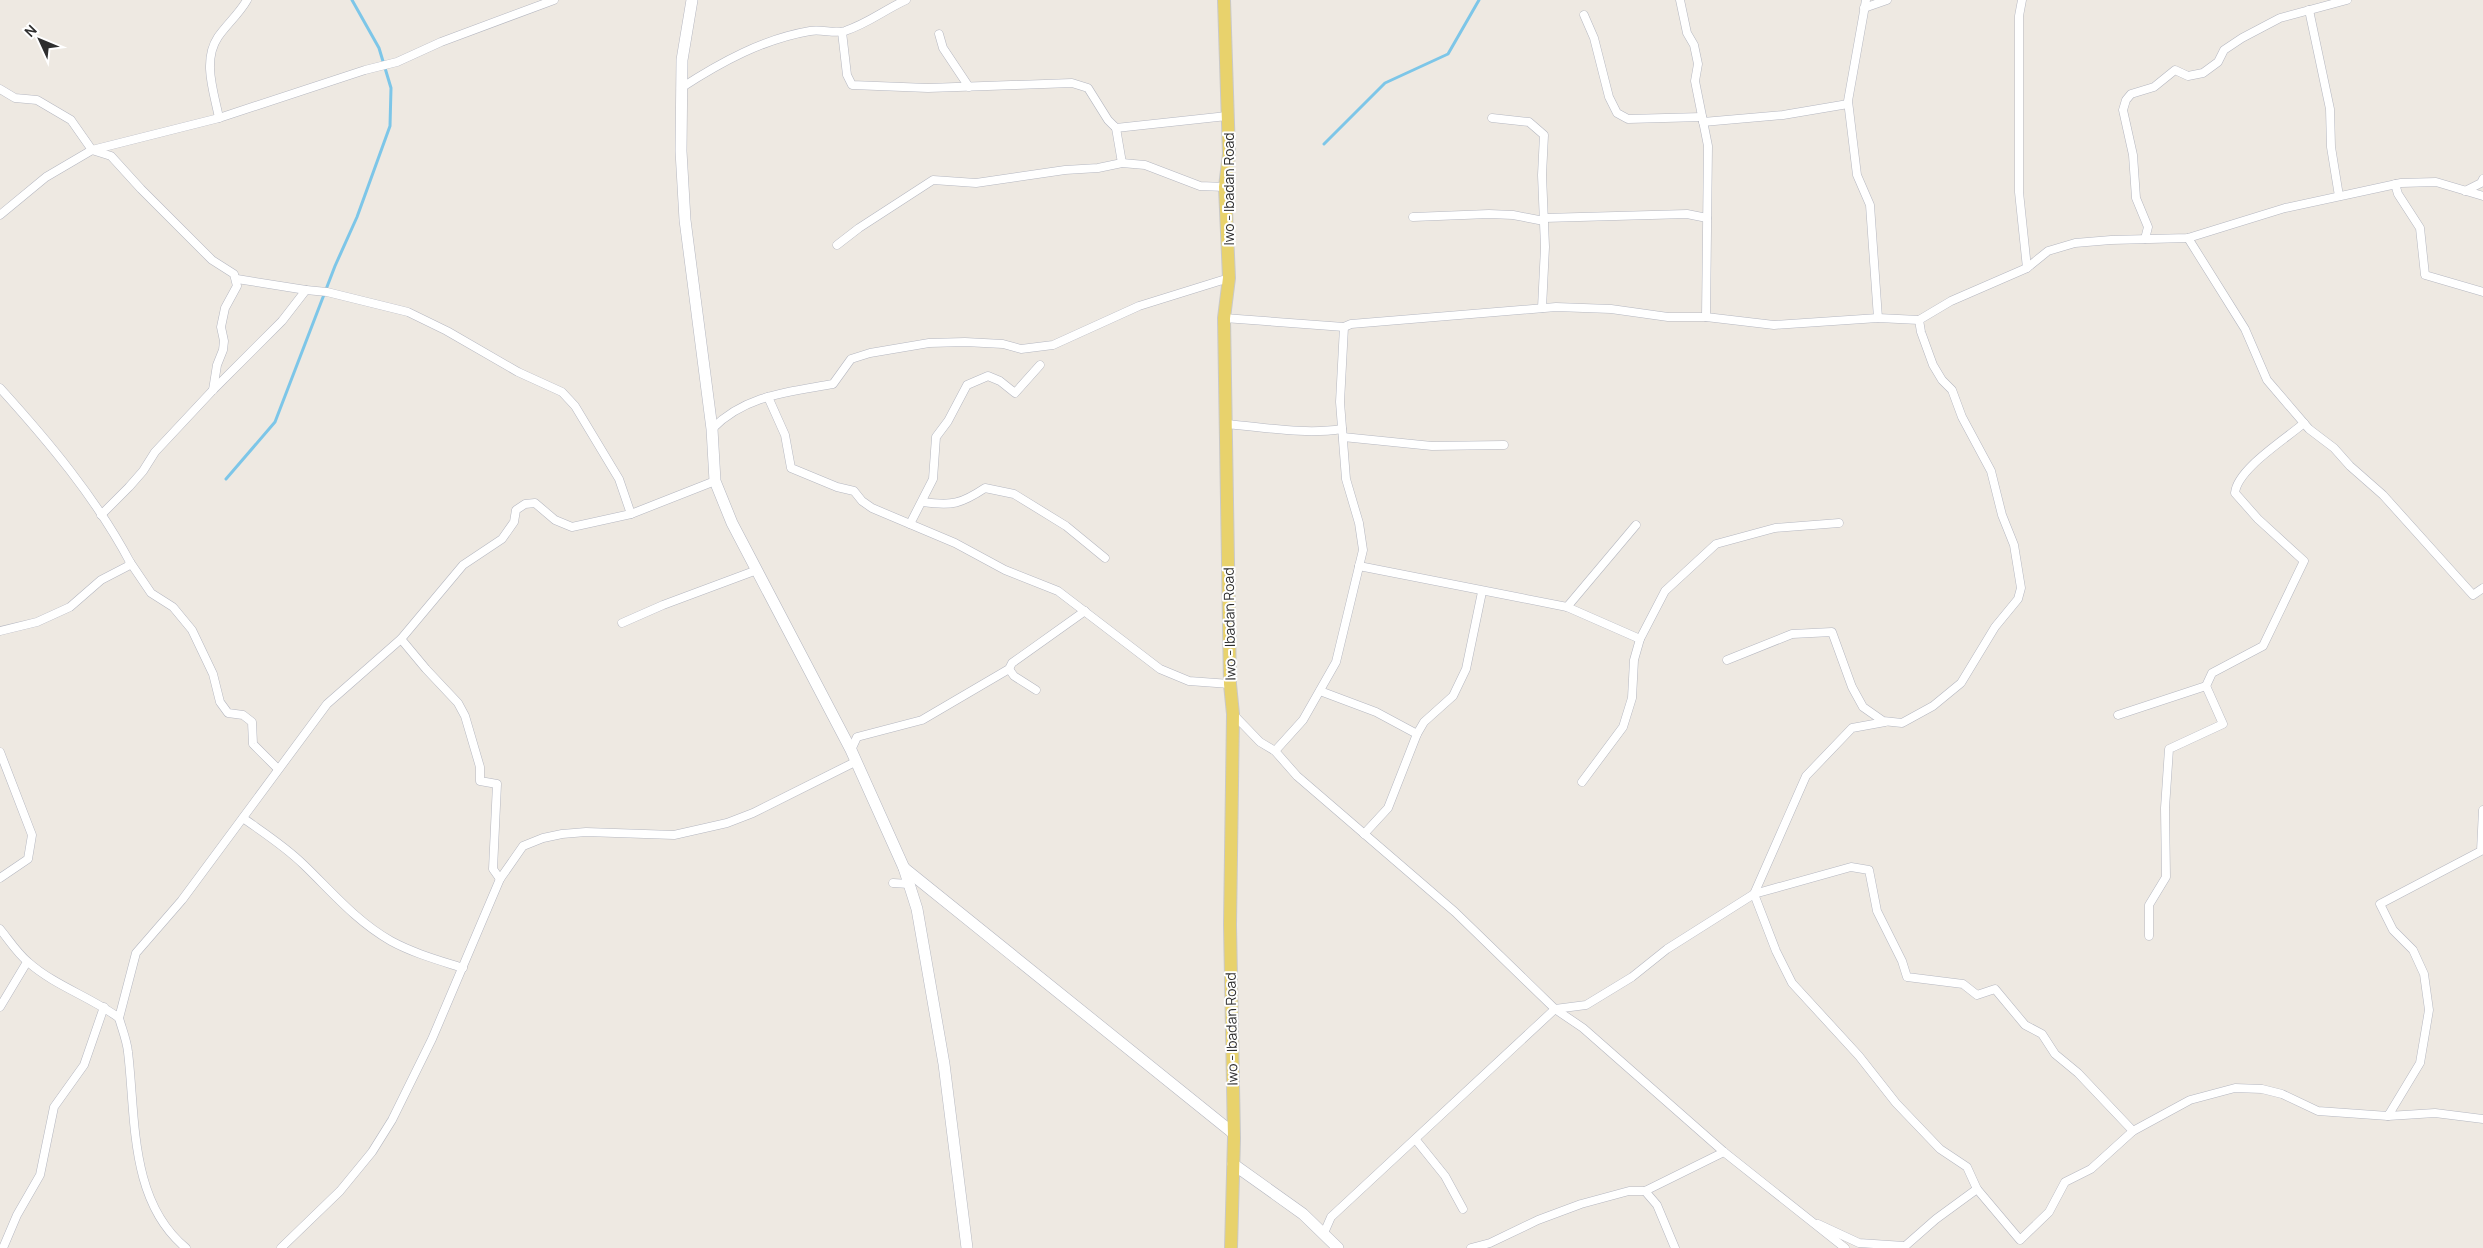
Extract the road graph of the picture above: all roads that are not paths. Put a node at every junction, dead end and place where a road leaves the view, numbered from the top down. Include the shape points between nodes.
1 (248, 0) edge
2 (554, 0) edge
3 (692, 0) edge
4 (906, 0) edge
5 (1224, 0) edge
6 (1680, 0) edge
7 (1887, 0) edge
8 (2022, 0) edge
9 (2347, 0) edge
10 (890, 4) edge
11 (1865, 4) edge
12 (2310, 10) junction
13 (1584, 16) dead end
14 (842, 32) junction
15 (939, 34) dead end
16 (969, 87) junction
17 (681, 88) junction
18 (0, 90) edge
19 (1848, 104) junction
20 (1227, 116) junction
21 (219, 118) junction
22 (1492, 118) dead end
23 (1702, 119) junction
24 (1116, 128) junction
25 (92, 150) junction
26 (1122, 163) junction
27 (2483, 179) edge
28 (2395, 184) junction
29 (1225, 187) junction
30 (2465, 191) junction
31 (2339, 196) junction
32 (2483, 196) edge
33 (0, 215) edge
34 (1413, 217) dead end
35 (1707, 218) junction
36 (1544, 219) junction
37 (2188, 238) junction
38 (2145, 239) junction
39 (837, 245) dead end
40 (2027, 268) junction
41 (1229, 278) junction
42 (237, 280) junction
43 (306, 290) junction
44 (2483, 292) edge
45 (1542, 308) junction
46 (1706, 317) junction
47 (1224, 318) junction
48 (1878, 318) junction
49 (1919, 320) junction
50 (1344, 327) junction
51 (1040, 365) dead end
52 (1, 390) edge
53 (212, 390) junction
54 (768, 397) junction
55 (2304, 423) junction
56 (1226, 424) junction
57 (712, 429) junction
58 (1343, 433) junction
59 (1504, 445) dead end
60 (716, 481) junction
61 (923, 502) junction
62 (631, 514) junction
63 (101, 515) junction
64 (1838, 522) dead end
65 (910, 524) junction
66 (1636, 525) dead end
67 (1105, 558) dead end
68 (130, 562) junction
69 (1359, 566) junction
70 (757, 570) junction
71 (2483, 588) edge
72 (1482, 592) junction
73 (1567, 607) junction
74 (1085, 611) junction
75 (622, 623) dead end
76 (0, 631) edge
77 (401, 639) junction
78 (1640, 639) junction
79 (1727, 660) dead end
80 (1009, 669) junction
81 (1230, 684) junction
82 (2206, 686) junction
83 (1036, 690) dead end
84 (1320, 691) junction
85 (1233, 714) junction
86 (2118, 715) dead end
87 (1889, 722) junction
88 (1416, 734) junction
89 (851, 750) junction
90 (1275, 751) junction
91 (0, 752) edge
92 (855, 762) junction
93 (278, 769) junction
94 (1582, 782) dead end
95 (2483, 810) edge
96 (243, 818) junction
97 (1364, 834) junction
98 (904, 868) junction
99 (0, 878) edge
100 (500, 879) junction
101 (893, 884) dead end
102 (909, 884) junction
103 (1754, 894) junction
104 (0, 929) edge
105 (2149, 936) dead end
106 (27, 962) junction
107 (463, 968) junction
108 (0, 1007) edge
109 (104, 1007) junction
110 (1555, 1009) junction
111 (119, 1018) junction
112 (2388, 1116) junction
113 (2483, 1119) edge
114 (2133, 1131) junction
115 (1233, 1133) junction
116 (1416, 1140) junction
117 (1724, 1152) junction
118 (1233, 1164) junction
119 (1977, 1189) junction
120 (1645, 1191) junction
121 (1463, 1209) dead end
122 (1813, 1222) junction
123 (1324, 1233) junction
124 (2022, 1244) edge
125 (1903, 1247) edge
126 (3, 1248) edge
127 (186, 1248) edge
128 (281, 1248) edge
129 (968, 1248) edge
130 (1231, 1248) edge
131 (1338, 1248) edge
132 (1472, 1248) edge
133 (1675, 1248) edge
134 (1845, 1248) edge

1 - 21 street via 218,36 210,55
2 - 21 street via 397,62
3 - 17 street
4 - 10 street
5 - 20 main road, Iwo - Ibadan Road
6 - 23 street via 1698,64 1695,81
7 - 11 street
8 - 40 street via 2019,16 2019,192
9 - 12 street
10 - 14 street via 870,22
11 - 19 street
12 - 31 street via 2330,109 2331,147
12 - 38 street via 2280,18 2242,38 2224,50 2218,62 2203,73 2188,76 2175,70 2154,86 2131,94 2126,100 2123,110 2133,155 2136,198 2148,227
13 - 23 street via 1617,113 1628,119
14 - 16 street via 847,75 852,85
14 - 17 street via 812,30 763,43 718,64
15 - 16 street via 943,48
16 - 24 street via 1082,85 1088,88
17 - 57 street via 685,220
18 - 25 street via 16,98 37,100 71,120
19 - 23 street via 1783,115
19 - 48 street via 1858,176 1870,205
20 - 24 street
20 - 29 main road, Iwo - Ibadan Road
21 - 25 street
22 - 36 street via 1529,122 1544,135
23 - 35 street via 1708,146
24 - 26 street
25 - 33 street via 46,177
25 - 42 street via 111,156 212,260 234,274
26 - 29 street via 1145,164 1200,186
26 - 39 street via 976,183 933,180
27 - 30 street
28 - 30 street via 2436,182
28 - 31 street
28 - 44 street via 2420,228 2425,275
29 - 41 main road, Iwo - Ibadan Road
30 - 32 street
31 - 37 street via 2284,208
34 - 36 street via 1489,214
35 - 36 street via 1687,214
35 - 46 street
36 - 45 street
37 - 38 street
37 - 55 street via 2245,329 2267,380
38 - 40 street via 2075,243 2048,251
40 - 49 street via 1951,301
41 - 47 main road, Iwo - Ibadan Road
41 - 54 street via 1139,306 1053,345 1022,349 1003,344 965,342 870,353 851,359 833,384 793,389
42 - 43 street
42 - 53 street via 238,286 226,308 221,327 223,350
43 - 53 street via 282,321
43 - 62 street via 408,312 518,372 562,392 575,406 619,479
45 - 46 street via 1611,309 1668,317
45 - 50 street via 1404,318
46 - 48 street via 1774,325
47 - 50 street
47 - 56 main road, Iwo - Ibadan Road
48 - 49 street
49 - 87 street via 1933,365 1952,390 1966,425 1991,471 2002,515 2014,545 2021,588 2018,599 1950,694 1902,723
50 - 58 street via 1340,402
51 - 61 street via 1015,392 988,376 967,385 936,437 933,479
52 - 63 street via 48,441
53 - 63 street
54 - 57 street via 748,403 725,416
54 - 65 street via 785,435 791,468 854,491 872,508
55 - 71 street via 2383,495 2473,595
55 - 82 street via 2253,465 2236,484 2235,493 2304,561 2263,646 2212,673
56 - 58 street
56 - 81 main road, Iwo - Ibadan Road
57 - 60 street
58 - 59 street via 1432,446
58 - 69 street via 1346,479 1359,522 1363,550
60 - 62 street
60 - 70 street via 732,523
61 - 65 street
61 - 67 street via 948,505 966,501 985,488 1014,494 1066,526
62 - 77 street via 572,527 555,520 535,503 525,504 516,510 514,522 502,539 463,565
63 - 68 street
64 - 78 street via 1775,528 1716,544 1665,591
65 - 74 street via 955,542 1005,570 1058,591
66 - 73 street
68 - 76 street via 101,580 70,607 37,622
68 - 93 street via 151,593 174,607 192,630 212,674 220,702 228,713 243,715 252,722 253,744
69 - 72 street
69 - 84 street via 1336,662
70 - 75 street
70 - 89 street
72 - 73 street
72 - 88 street via 1466,669 1453,696 1424,722
73 - 78 street
74 - 80 street via 1012,663
74 - 81 street via 1160,669 1189,680
77 - 93 street via 327,704
77 - 100 street via 458,702 480,766 480,781 497,784 493,869
78 - 94 street via 1634,660 1632,698 1623,727
79 - 87 street via 1792,634 1832,632 1852,687 1863,707
80 - 83 street
80 - 89 street via 922,720 857,737
81 - 85 main road, Iwo - Ibadan Road
82 - 86 street
82 - 105 street via 2223,724 2169,749 2165,808 2166,877 2149,905
84 - 88 street via 1376,712
84 - 90 street via 1303,720
85 - 90 street via 1260,742
85 - 115 main road, Iwo - Ibadan Road via 1230,934
87 - 103 street via 1852,728 1806,776
88 - 97 street via 1388,808
89 - 92 street
90 - 97 street via 1297,776
91 - 99 street via 32,835 28,859
92 - 98 street
92 - 100 street via 727,823 674,835 586,832 543,838 523,846
93 - 96 street
95 - 112 street via 2481,851 2380,904 2393,930 2413,950 2424,974 2429,1010 2420,1063
96 - 107 street via 303,864 332,895 372,929 424,955
96 - 111 street via 182,900 136,952
97 - 110 street via 1455,912
98 - 102 street
98 - 115 street
100 - 107 street
101 - 102 street
102 - 129 street via 917,909 943,1054
103 - 110 street via 1667,949 1632,977 1586,1004
103 - 114 street via 1851,867 1870,870 1877,911 1907,976 1963,984 1977,995 1995,989 2025,1025 2042,1034 2055,1054 2078,1073
103 - 119 street via 1792,983 1859,1056 1896,1103 1940,1149 1967,1166
104 - 106 street
106 - 108 street
106 - 109 street via 65,988
107 - 128 street via 387,1128 340,1191
109 - 111 street
109 - 126 street via 84,1065 54,1107 40,1174
110 - 116 street
110 - 117 street via 1583,1028
111 - 127 street via 128,1050 135,1144 144,1177 156,1212
112 - 113 street via 2435,1113
112 - 114 street via 2318,1111 2282,1094 2235,1088 2190,1100
114 - 124 street via 2091,1169 2065,1182 2049,1212
115 - 118 main road, Iwo - Ibadan Road
116 - 121 street via 1445,1176
116 - 123 street via 1331,1217
117 - 120 street
117 - 122 street
118 - 123 street
118 - 130 main road, Iwo - Ibadan Road
119 - 124 street
119 - 125 street
120 - 132 street via 1629,1191 1581,1204
120 - 133 street via 1657,1205
122 - 125 street via 1859,1243
122 - 134 street
123 - 131 street

